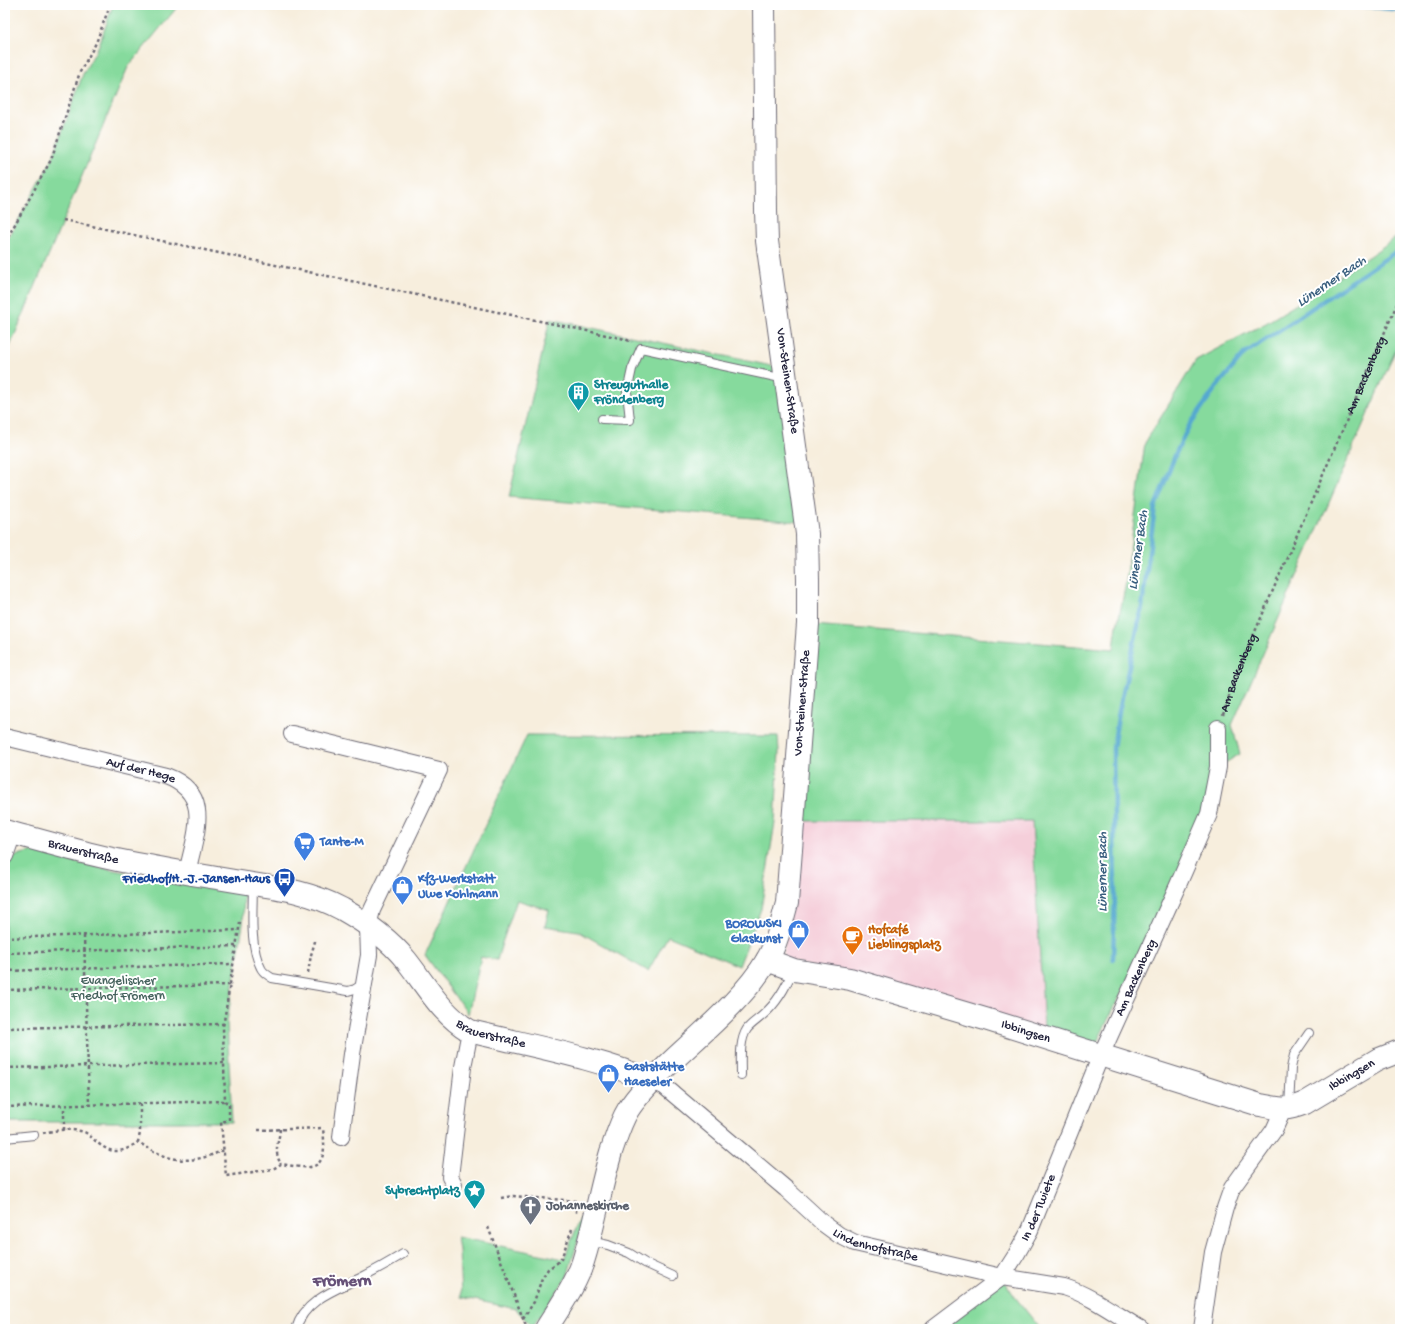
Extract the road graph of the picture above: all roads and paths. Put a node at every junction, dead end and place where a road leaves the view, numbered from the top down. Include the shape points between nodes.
1 (110, 5) edge
2 (764, 5) edge
3 (63, 220) dead end
4 (5, 242) edge
5 (1400, 297) edge
6 (641, 348) junction
7 (786, 379) junction
8 (602, 419) dead end
9 (1218, 728) joint
10 (292, 734) dead end
11 (5, 737) edge
12 (9, 832) edge
13 (5, 856) edge
14 (187, 873) junction
15 (253, 884) junction
16 (368, 926) junction
17 (84, 936) junction
18 (5, 938) edge
19 (316, 938) dead end
20 (236, 946) junction
21 (85, 950) junction
22 (5, 953) edge
23 (767, 960) junction
24 (233, 964) junction
25 (85, 969) junction
26 (794, 970) junction
27 (5, 971) edge
28 (306, 984) junction
29 (364, 984) junction
30 (230, 985) junction
31 (85, 988) junction
32 (5, 990) edge
33 (224, 1024) junction
34 (87, 1027) junction
35 (5, 1028) edge
36 (470, 1031) junction
37 (1309, 1033) dead end
38 (1400, 1051) edge
39 (1101, 1055) junction
40 (224, 1064) junction
41 (87, 1066) junction
42 (5, 1068) edge
43 (740, 1075) dead end
44 (652, 1081) junction
45 (225, 1101) junction
46 (140, 1104) junction
47 (89, 1105) junction
48 (64, 1106) junction
49 (5, 1107) edge
50 (1286, 1109) junction
51 (323, 1128) junction
52 (280, 1129) junction
53 (64, 1130) junction
54 (258, 1130) dead end
55 (342, 1132) joint
56 (34, 1135) joint
57 (5, 1138) edge
58 (138, 1142) junction
59 (224, 1150) junction
60 (281, 1164) junction
61 (454, 1184) dead end
62 (502, 1198) dead end
63 (576, 1219) dead end
64 (573, 1226) dead end
65 (488, 1227) dead end
66 (589, 1241) junction
67 (403, 1254) dead end
68 (673, 1276) dead end
69 (1002, 1277) junction
70 (523, 1320) junction
71 (296, 1329) edge
72 (527, 1329) edge
73 (546, 1329) edge
74 (933, 1329) edge
75 (1141, 1329) edge
76 (1202, 1329) edge

1 - 4 path via 96,43 80,72 51,160
2 - 7 main road, Von-Steinen-Straße via 767,241
3 - 6 path via 625,339
5 - 9 path, Am Backenberg via 1235,678
6 - 7 lane
6 - 8 lane via 632,369 627,392 630,420
7 - 23 main road, Von-Steinen-Straße via 807,534 808,624 787,903 780,931
9 - 39 street, Am Backenberg via 1218,767 1209,814
10 - 16 street via 439,770 372,910
11 - 14 street, Auf der Hege via 166,776 186,786 196,801 198,812
12 - 13 street
12 - 14 main road, Brauerstraße via 122,861
14 - 15 main road, Brauerstraße
15 - 16 main road, Brauerstraße via 315,896
15 - 28 lane via 253,944 261,969 272,978
16 - 29 street via 369,954
16 - 36 main road, Brauerstraße via 393,945 436,1001 452,1018
17 - 18 path
17 - 20 path via 239,930
17 - 21 path
19 - 28 path
20 - 21 path
20 - 24 path
21 - 22 path
21 - 25 path
23 - 26 main road, Ibbingsen
23 - 44 main road, Von-Steinen-Straße via 734,1001
24 - 25 path
24 - 30 path
25 - 27 path
25 - 31 path
26 - 39 main road, Ibbingsen via 850,979
26 - 43 lane via 777,1001 747,1029
28 - 29 lane via 348,991
29 - 55 street
30 - 31 path
30 - 33 path
31 - 32 path
31 - 34 path
33 - 34 path
33 - 40 path
34 - 35 path
34 - 41 path
36 - 44 main road, Brauerstraße via 601,1063
36 - 61 street via 462,1067 450,1177
37 - 50 lane via 1294,1055
38 - 50 main road, Ibbingsen via 1377,1060 1305,1103
39 - 50 main road, Ibbingsen via 1260,1105
39 - 69 street, In der Twiete via 1030,1230
40 - 41 path
40 - 45 path
41 - 42 path
41 - 47 path
44 - 66 main road, Von-Steinen-Straße via 628,1110 619,1127 604,1176
44 - 69 street, Lindenhofstraße via 664,1086 824,1224 855,1244
45 - 46 path
45 - 59 path via 229,1106 230,1120 221,1122
46 - 47 path
46 - 58 path
47 - 48 path
48 - 49 path
48 - 53 path
50 - 76 street via 1232,1188 1224,1208 1213,1252
51 - 52 path
51 - 55 path
51 - 60 path via 324,1149 317,1164 310,1167
52 - 54 path
52 - 60 path via 276,1157
53 - 56 path
53 - 58 path via 85,1133 106,1148 116,1151 126,1150
56 - 57 lane
58 - 59 path via 174,1159 188,1160
59 - 60 path via 226,1176 273,1169
62 - 63 path via 513,1196 576,1201
64 - 70 path via 561,1259 542,1278 534,1302
65 - 70 path
66 - 68 lane via 629,1253
66 - 73 main road, Von-Steinen-Straße via 574,1285
67 - 71 lane via 313,1303
69 - 74 street, In der Twiete
69 - 75 street, Lindenhofstraße via 1073,1290
70 - 72 path

